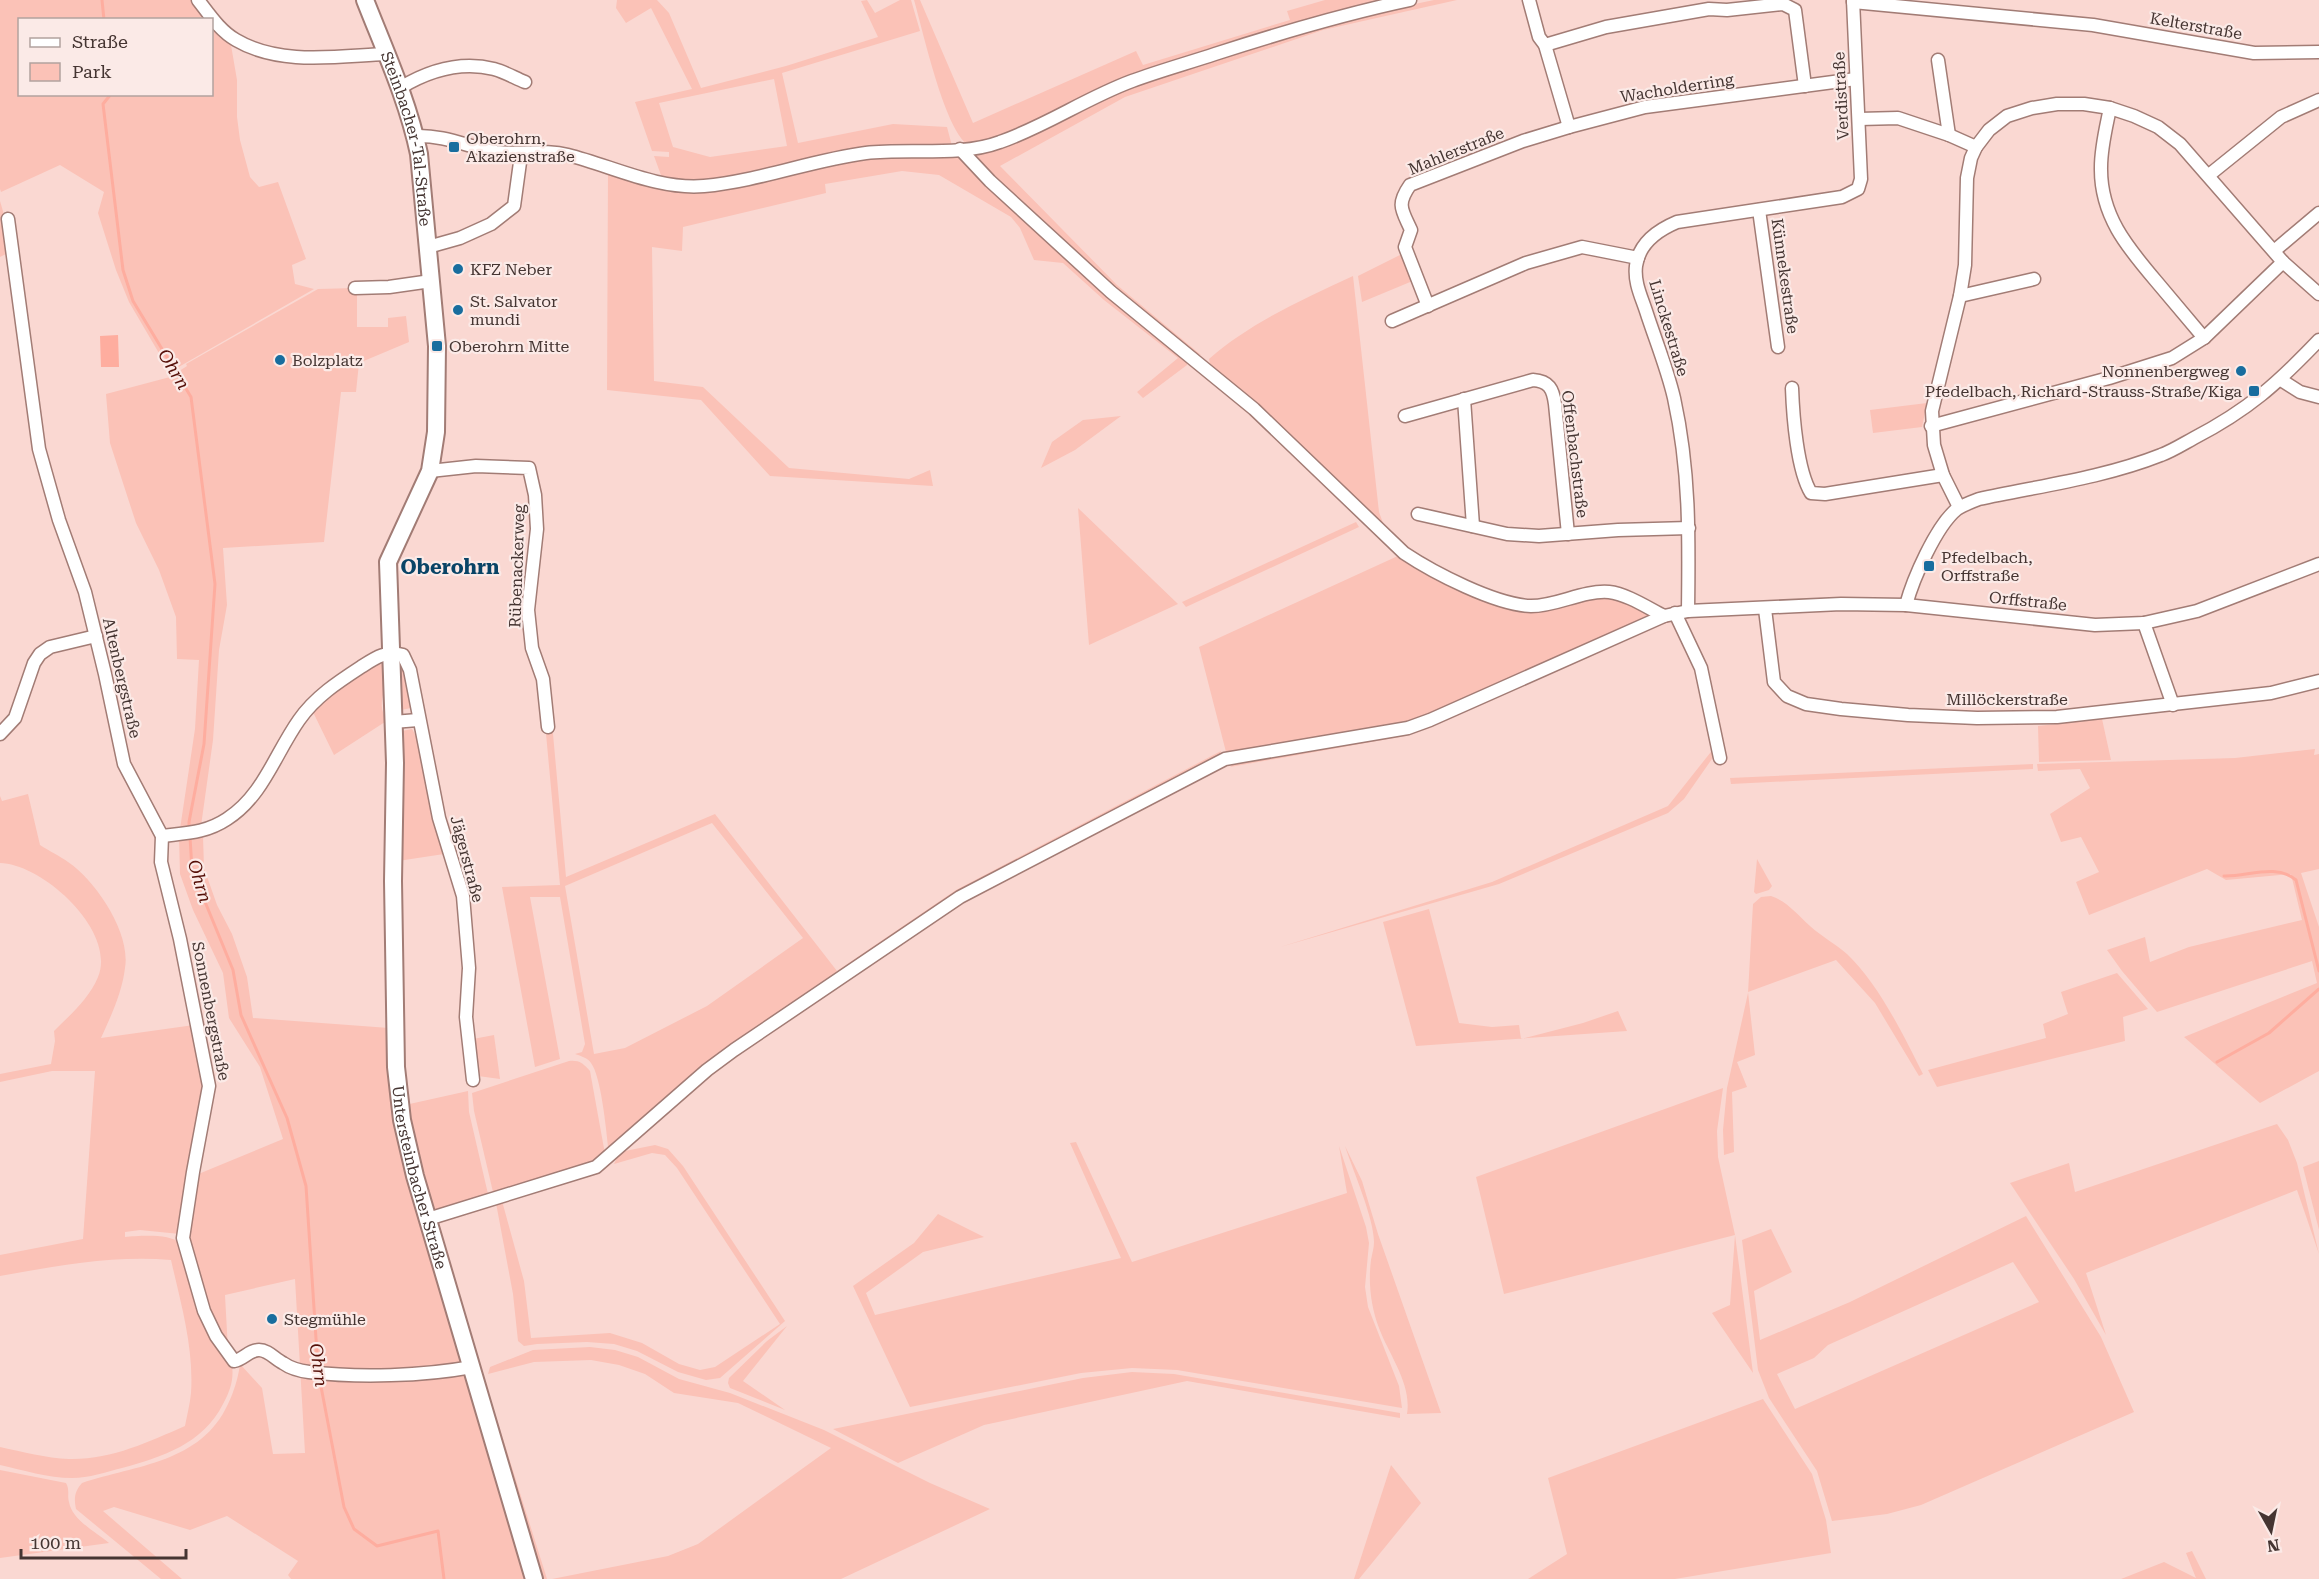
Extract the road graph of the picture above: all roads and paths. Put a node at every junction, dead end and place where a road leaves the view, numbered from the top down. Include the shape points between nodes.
1 (198, 0) edge
2 (365, 0) edge
3 (1410, 0) edge
4 (1529, 0) edge
5 (1853, 1) edge
6 (212, 18) edge
7 (213, 19) edge
8 (1545, 45) junction
9 (2319, 51) edge
10 (386, 54) junction
11 (1938, 60) dead end
12 (1856, 79) junction
13 (525, 82) dead end
14 (1805, 86) junction
15 (400, 88) junction
16 (2319, 100) edge
17 (2110, 108) junction
18 (1859, 118) junction
19 (1569, 127) junction
20 (1949, 135) junction
21 (416, 136) junction
22 (1976, 147) junction
23 (960, 150) junction
24 (521, 155) junction
25 (2209, 175) junction
26 (1759, 210) junction
27 (2319, 213) edge
28 (8, 219) dead end
29 (428, 247) junction
30 (2274, 251) junction
31 (1638, 258) junction
32 (2283, 262) junction
33 (2034, 279) dead end
34 (431, 281) junction
35 (355, 288) dead end
36 (2319, 294) edge
37 (1960, 296) junction
38 (1428, 306) junction
39 (1392, 321) dead end
40 (2204, 338) junction
41 (2319, 340) edge
42 (1778, 347) dead end
43 (2282, 380) junction
44 (1792, 388) dead end
45 (2319, 397) edge
46 (1464, 399) junction
47 (1405, 416) dead end
48 (1931, 426) junction
49 (430, 471) junction
50 (1943, 475) junction
51 (1959, 507) junction
52 (1418, 514) dead end
53 (1473, 526) junction
54 (1689, 528) junction
55 (1568, 534) junction
56 (2319, 564) edge
57 (1906, 605) junction
58 (1765, 609) junction
59 (1676, 613) junction
60 (2144, 623) junction
61 (96, 636) junction
62 (392, 652) junction
63 (2319, 681) edge
64 (2173, 705) junction
65 (418, 720) junction
66 (393, 722) junction
67 (548, 727) dead end
68 (0, 734) edge
69 (1720, 758) dead end
70 (395, 763) joint
71 (162, 836) junction
72 (473, 1080) dead end
73 (428, 1219) junction
74 (472, 1367) junction
75 (534, 1579) edge

1 - 6 street
2 - 10 main road, Steinbacher-Tal-Straße
3 - 23 street via 1295,28 1130,81 1000,143
4 - 8 street
5 - 9 street, Kelterstraße via 2093,25 2254,53
5 - 12 street, Verdistraße
7 - 10 street via 236,40 289,56
8 - 14 street via 1606,27 1669,15 1783,4 1795,10
8 - 19 street
10 - 15 main road, Steinbacher-Tal-Straße
11 - 20 street
12 - 14 street, Wacholderring
12 - 18 street, Verdistraße
13 - 15 street via 494,69 453,66 420,76
14 - 19 street, Wacholderring via 1645,107
15 - 21 main road, Steinbacher-Tal-Straße
16 - 25 street via 2282,117
17 - 22 street via 2057,104 2032,108 2007,116
17 - 25 street via 2158,127
17 - 40 street via 2100,170 2108,212 2125,245
18 - 20 street via 1898,118
18 - 26 street, Verdistraße via 1858,189 1842,197
19 - 38 street, Mahlerstraße via 1410,185 1402,195 1400,207 1411,230 1405,248
20 - 22 street
21 - 24 street via 440,136 494,152
21 - 29 main road, Steinbacher-Tal-Straße
22 - 37 street via 1967,178 1965,265
23 - 24 street via 863,154 700,187 665,184 567,154
23 - 59 street via 1111,292 1254,409 1404,553 1432,572 1508,603 1548,605 1611,592
24 - 29 street via 514,206 491,224
25 - 30 street
26 - 31 street via 1677,222 1652,237
26 - 42 street, Künnekestraße
27 - 30 street
28 - 61 street, Altenbergstraße via 39,449
29 - 34 main road, Steinbacher-Tal-Straße
30 - 32 street
31 - 38 street via 1582,247 1526,263
31 - 54 street, Linckestraße via 1636,282 1673,394 1681,433
32 - 36 street
32 - 40 street
33 - 37 street
34 - 35 street via 389,288
34 - 49 main road, Steinbacher-Tal-Straße via 437,346 436,432
37 - 48 street
38 - 39 street
40 - 48 street via 2172,358 2145,368
41 - 43 street
43 - 45 street via 2300,392
43 - 51 street via 2224,422 2162,455 2113,471 1978,499
44 - 50 street via 1804,482 1811,492 1825,494
46 - 47 street, Offenbachstraße
46 - 53 street
46 - 55 street, Offenbachstraße via 1533,380 1552,388
48 - 50 street
49 - 62 main road, Steinbacher-Tal-Straße via 388,561
49 - 67 street, Rübenackerweg via 476,466 529,468 537,529 528,610 532,648 543,679
50 - 51 street
51 - 57 street via 1924,561
52 - 53 street
53 - 55 street via 1507,534
54 - 55 street
54 - 59 street, Linckestraße
56 - 60 street, Orffstraße via 2197,611
57 - 58 street, Orffstraße
57 - 60 street, Orffstraße via 2095,625
58 - 59 street, Orffstraße
58 - 64 street, Millöckerstraße via 1774,682 1787,696 1806,704 1977,718 2057,717
59 - 69 street via 1701,668
59 - 73 street via 1408,728 1225,759 960,897 707,1070 596,1167
60 - 64 street
61 - 68 street via 50,647 40,654 15,718
61 - 71 street, Altenbergstraße via 124,764
62 - 65 street, Jägerstraße via 407,660
62 - 66 main road, Steinbacher-Tal-Straße
62 - 71 street via 377,657 310,706 247,804 209,830
63 - 64 street, Millöckerstraße via 2271,693
65 - 66 street
65 - 72 street, Jägerstraße via 439,818 463,896 469,968 466,1017
66 - 70 main road, Steinbacher-Tal-Straße
70 - 73 main road, Untersteinbacher Straße via 396,1067 402,1120
71 - 74 street, Sonnenbergstraße via 161,862 209,1086 183,1238 204,1311 216,1336 234,1361 242,1360 250,1352 266,1351 285,1365 305,1371 385,1374
73 - 74 main road, Untersteinbacher Straße
74 - 75 main road, Untersteinbacher Straße

